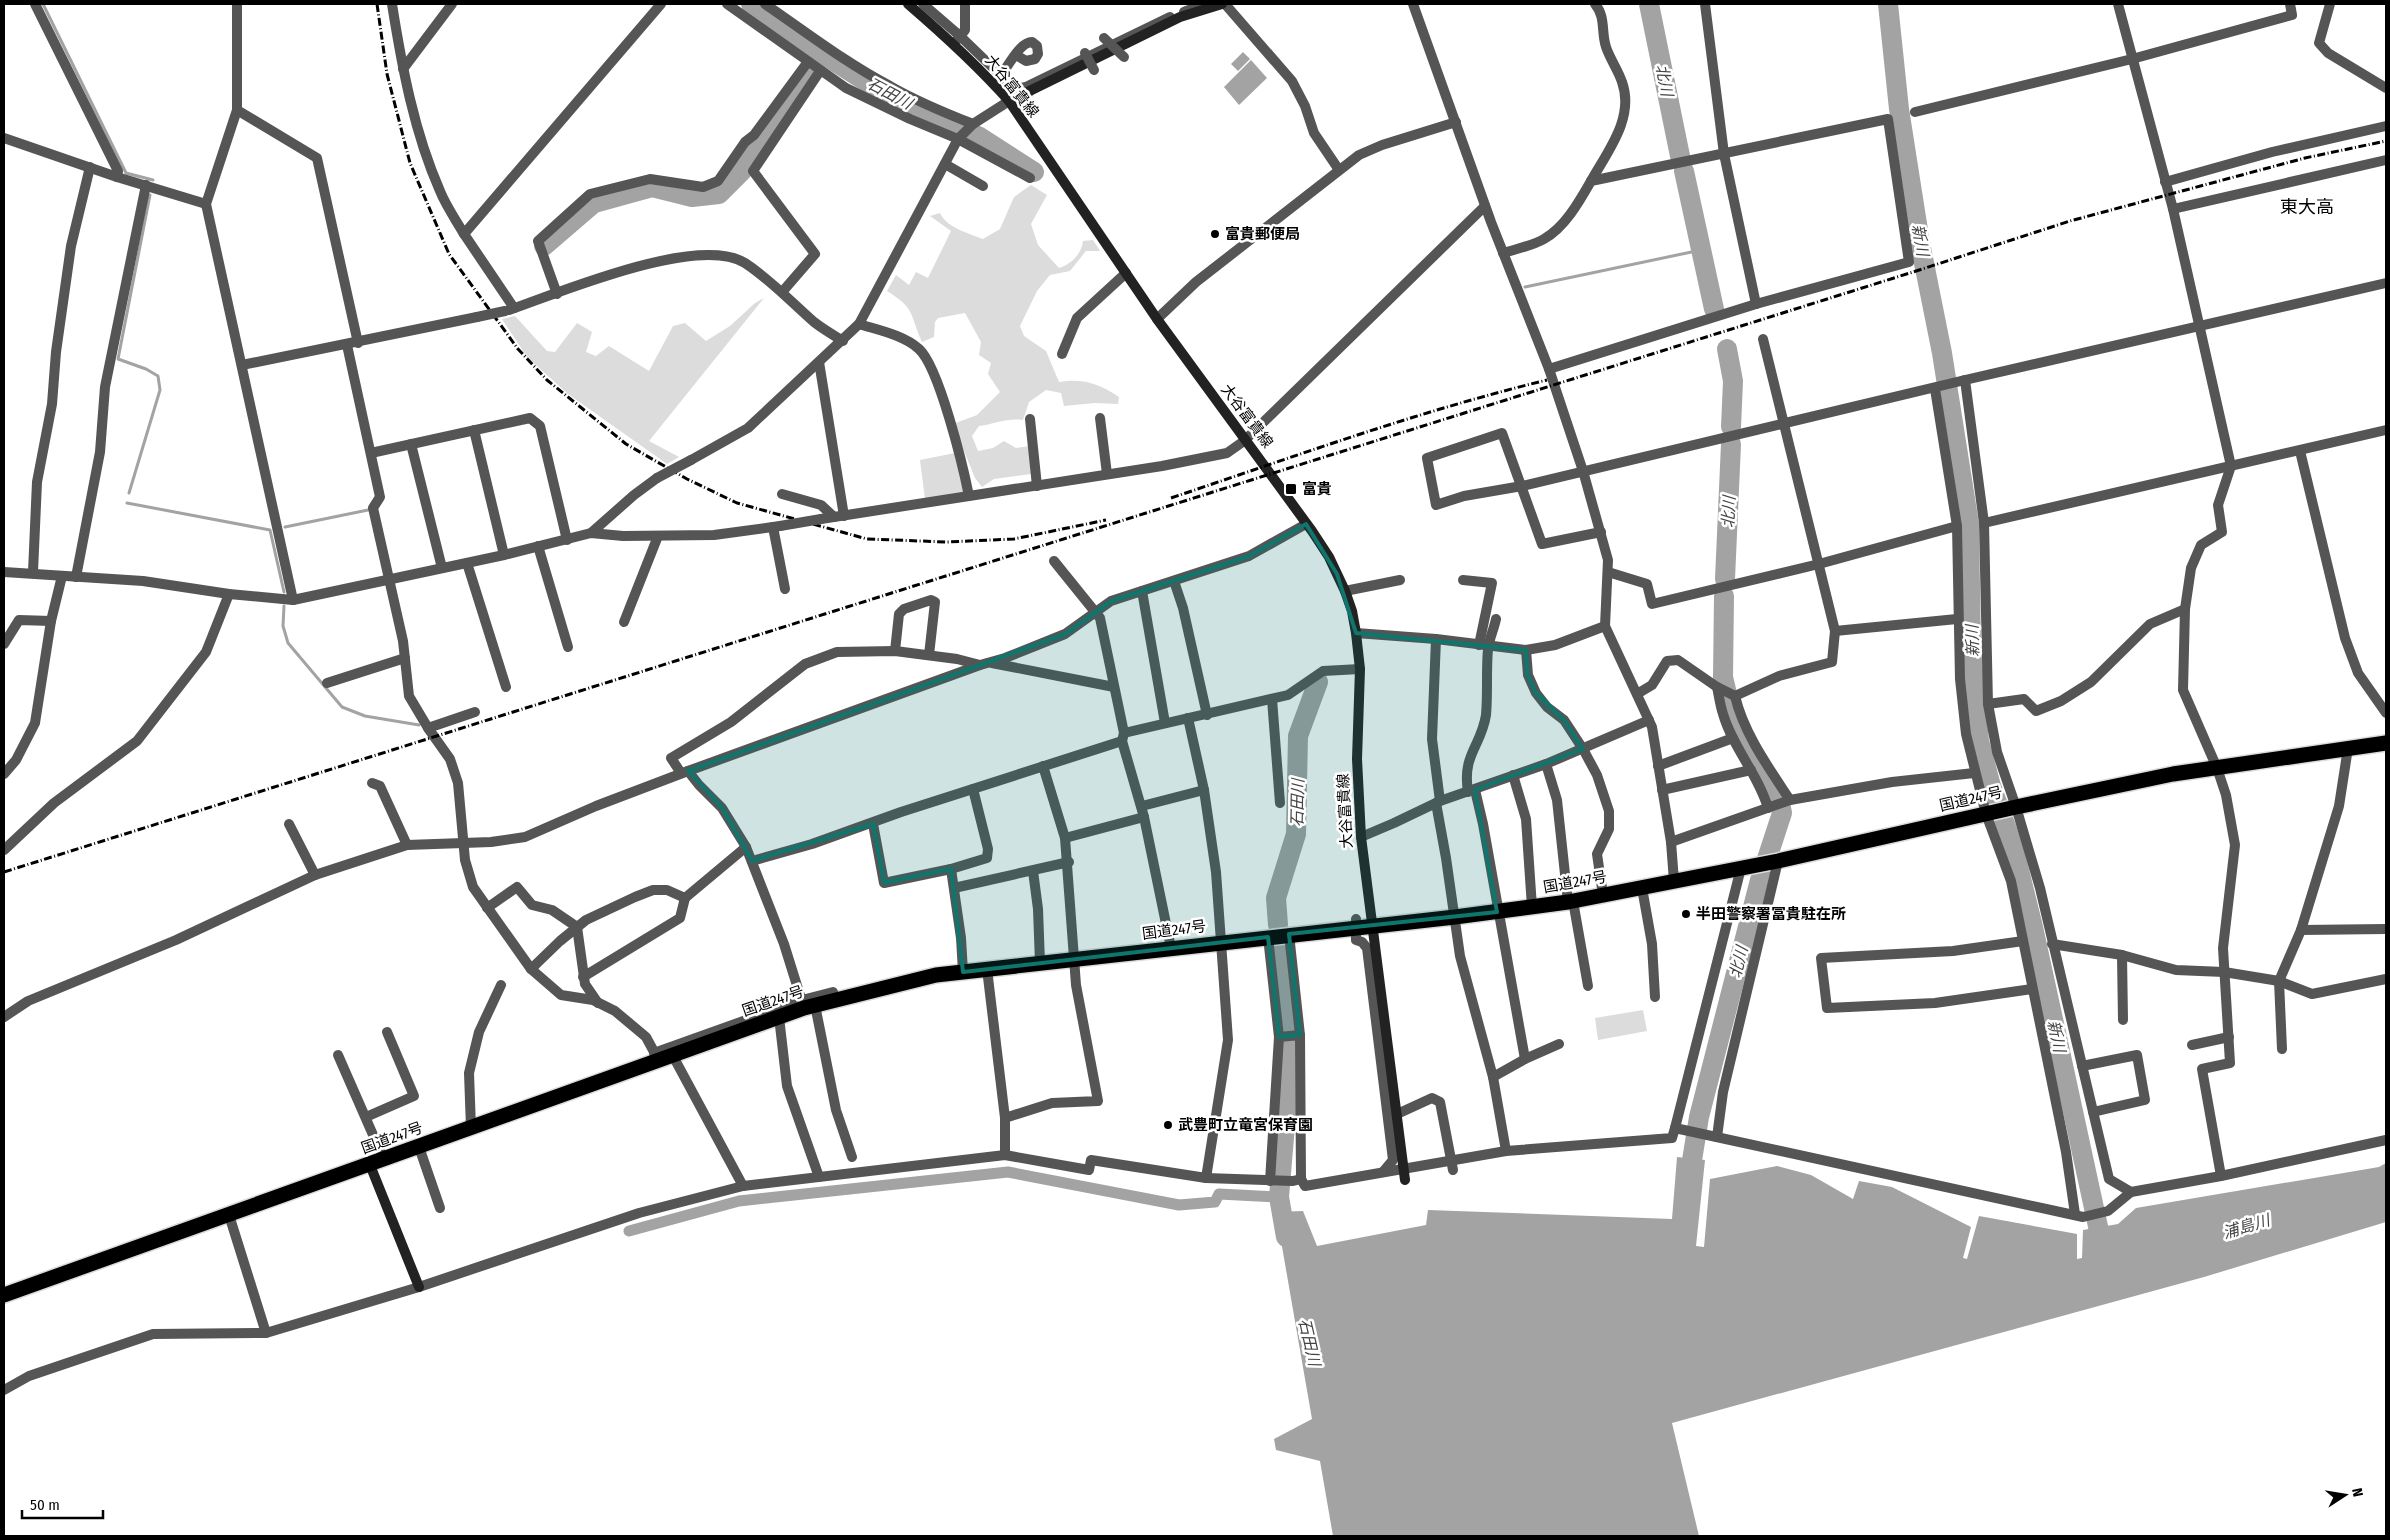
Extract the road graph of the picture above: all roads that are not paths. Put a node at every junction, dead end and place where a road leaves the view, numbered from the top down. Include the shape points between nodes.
1 (36, 4) edge
2 (237, 4) edge
3 (392, 4) edge
4 (452, 4) edge
5 (661, 4) edge
6 (727, 4) edge
7 (765, 4) edge
8 (908, 4) edge
9 (923, 4) edge
10 (965, 4) edge
11 (1204, 4) edge
12 (1224, 4) edge
13 (1413, 4) edge
14 (1596, 4) edge
15 (1705, 4) edge
16 (2118, 4) edge
17 (2290, 4) edge
18 (2330, 4) edge
19 (1104, 38) dead end
20 (957, 40) junction
21 (1085, 53) dead end
22 (1016, 55) dead end
23 (1124, 57) dead end
24 (2132, 59) junction
25 (807, 63) junction
26 (403, 69) junction
27 (1094, 70) dead end
28 (820, 71) junction
29 (1001, 75) junction
30 (1010, 85) junction
31 (997, 87) junction
32 (2386, 88) edge
33 (1027, 90) junction
34 (1010, 101) junction
35 (237, 110) junction
36 (1915, 112) dead end
37 (1456, 122) junction
38 (973, 124) junction
39 (2386, 126) edge
40 (4, 138) edge
41 (958, 139) junction
42 (1724, 154) junction
43 (2386, 160) edge
44 (945, 164) junction
45 (90, 167) junction
46 (1338, 170) junction
47 (116, 177) junction
48 (1030, 178) dead end
49 (1591, 181) junction
50 (2165, 182) junction
51 (146, 185) junction
52 (983, 186) dead end
53 (206, 204) junction
54 (1485, 206) junction
55 (2173, 209) junction
56 (464, 234) junction
57 (1503, 253) junction
58 (1126, 273) junction
59 (2386, 283) edge
60 (783, 291) junction
61 (557, 294) junction
62 (1756, 304) junction
63 (510, 310) junction
64 (1157, 319) junction
65 (859, 324) junction
66 (2200, 328) junction
67 (1763, 339) dead end
68 (843, 341) junction
69 (358, 343) junction
70 (347, 345) junction
71 (1062, 354) dead end
72 (819, 362) junction
73 (242, 366) junction
74 (1548, 369) junction
75 (1965, 380) junction
76 (1935, 389) junction
77 (1100, 418) dead end
78 (1030, 419) dead end
79 (1785, 424) junction
80 (474, 430) junction
81 (2386, 430) edge
82 (1244, 441) junction
83 (411, 444) junction
84 (2300, 451) junction
85 (371, 453) junction
86 (2231, 466) junction
87 (1583, 471) junction
88 (1107, 474) junction
89 (1037, 486) junction
90 (1522, 486) junction
91 (782, 494) dead end
92 (969, 496) junction
93 (839, 517) junction
94 (1984, 523) junction
95 (1306, 524) junction
96 (776, 526) junction
97 (1957, 526) junction
98 (1601, 532) junction
99 (591, 533) junction
100 (658, 536) junction
101 (567, 540) junction
102 (538, 546) junction
103 (504, 555) junction
104 (1054, 561) dead end
105 (466, 563) junction
106 (1819, 564) junction
107 (442, 568) junction
108 (4, 572) edge
109 (34, 572) junction
110 (1608, 572) junction
111 (62, 576) junction
112 (76, 577) junction
113 (389, 580) junction
114 (1174, 580) junction
115 (1400, 580) dead end
116 (1463, 580) dead end
117 (785, 589) dead end
118 (1142, 591) junction
119 (1345, 591) junction
120 (229, 594) junction
121 (292, 600) junction
122 (2185, 609) junction
123 (1096, 612) junction
124 (1957, 618) junction
125 (1496, 619) dead end
126 (51, 621) junction
127 (624, 622) dead end
128 (1605, 626) junction
129 (1835, 631) junction
130 (1356, 633) junction
131 (1436, 639) junction
132 (4, 644) edge
133 (1484, 646) junction
134 (568, 647) dead end
135 (1526, 650) junction
136 (895, 651) junction
137 (929, 655) junction
138 (405, 658) junction
139 (985, 664) junction
140 (1360, 670) junction
141 (327, 683) dead end
142 (506, 687) dead end
143 (1114, 687) junction
144 (1717, 687) junction
145 (1637, 694) junction
146 (1735, 696) junction
147 (1272, 699) junction
148 (1988, 704) junction
149 (475, 712) dead end
150 (2386, 713) edge
151 (1207, 715) junction
152 (1188, 718) junction
153 (1649, 720) junction
154 (1165, 723) junction
155 (428, 728) junction
156 (1123, 737) junction
157 (1733, 738) junction
158 (2386, 743) edge
159 (2348, 748) junction
160 (1584, 749) junction
161 (1546, 764) junction
162 (1043, 766) junction
163 (1658, 766) junction
164 (2217, 768) junction
165 (1751, 770) junction
166 (684, 772) junction
167 (1974, 773) junction
168 (4, 774) edge
169 (1513, 776) junction
170 (372, 783) dead end
171 (973, 789) junction
172 (1204, 790) junction
173 (1662, 790) junction
174 (1471, 791) junction
175 (1790, 800) junction
176 (1438, 802) junction
177 (1280, 803) dead end
178 (2016, 807) junction
179 (1768, 808) junction
180 (1143, 812) junction
181 (1986, 814) junction
182 (288, 824) dead end
183 (873, 824) junction
184 (1361, 836) junction
185 (1065, 838) junction
186 (1671, 842) junction
187 (465, 843) junction
188 (407, 845) junction
189 (746, 847) junction
190 (4, 850) edge
191 (752, 861) junction
192 (1778, 861) junction
193 (1069, 862) junction
194 (1745, 868) junction
195 (951, 869) junction
196 (1033, 871) junction
197 (315, 875) junction
198 (1674, 881) junction
199 (954, 888) junction
200 (1642, 888) junction
201 (1603, 895) junction
202 (685, 898) junction
203 (1570, 901) junction
204 (1532, 907) junction
205 (487, 908) junction
206 (1497, 912) junction
207 (1455, 917) junction
208 (1361, 924) junction
209 (578, 927) junction
210 (2301, 930) junction
211 (2386, 930) edge
212 (1289, 934) junction
213 (1268, 937) junction
214 (2023, 941) junction
215 (1220, 943) junction
216 (2052, 944) junction
217 (1375, 947) junction
218 (1171, 948) junction
219 (2122, 955) junction
220 (1074, 960) junction
221 (1040, 962) junction
222 (531, 969) junction
223 (987, 969) junction
224 (963, 972) junction
225 (2224, 972) junction
226 (583, 978) junction
227 (2386, 979) edge
228 (2279, 981) junction
229 (501, 985) dead end
230 (1588, 986) dead end
231 (2032, 989) junction
232 (833, 992) dead end
233 (1655, 997) dead end
234 (598, 1003) junction
235 (807, 1004) junction
236 (4, 1017) edge
237 (779, 1017) junction
238 (2123, 1020) dead end
239 (387, 1032) dead end
240 (1300, 1036) junction
241 (1279, 1037) junction
242 (2229, 1037) junction
243 (1560, 1044) dead end
244 (2192, 1045) dead end
245 (2282, 1049) dead end
246 (338, 1055) dead end
247 (662, 1056) junction
248 (1526, 1059) junction
249 (2082, 1066) junction
250 (1493, 1077) junction
251 (2093, 1112) junction
252 (1395, 1115) junction
253 (366, 1117) junction
254 (1005, 1118) junction
255 (471, 1128) junction
256 (1680, 1130) junction
257 (1712, 1136) junction
258 (2386, 1140) edge
259 (419, 1147) junction
260 (1506, 1151) junction
261 (1006, 1155) junction
262 (852, 1157) dead end
263 (384, 1160) junction
264 (370, 1165) junction
265 (1452, 1165) junction
266 (1402, 1169) junction
267 (1383, 1172) junction
268 (2221, 1176) junction
269 (819, 1177) junction
270 (1206, 1178) junction
271 (1301, 1179) junction
272 (1405, 1180) dead end
273 (1270, 1181) junction
274 (743, 1186) junction
275 (2132, 1192) junction
276 (440, 1208) dead end
277 (229, 1215) junction
278 (2079, 1216) junction
279 (419, 1287) junction
280 (4, 1295) edge
281 (266, 1333) junction
282 (4, 1390) edge

1 - 47 street via 118,171
2 - 35 street
3 - 26 street
4 - 26 street
5 - 56 street
6 - 25 street
7 - 38 street via 883,83
8 - 20 main road, 大谷富貴線
9 - 20 street
10 - 20 street via 965,30
11 - 33 street via 1130,35
12 - 33 main road via 1180,17
12 - 46 street via 1292,81 1314,134
13 - 37 street
14 - 49 street via 1602,12 1605,46 1623,84 1625,109 1621,127
15 - 42 street
16 - 24 street
17 - 24 street via 2292,15
18 - 32 street via 2319,43 2328,53
19 - 23 street, bridge
20 - 29 street
20 - 31 main road, 大谷富貴線
21 - 27 street, bridge
22 - 29 street
24 - 36 street
24 - 50 street
25 - 28 street
25 - 61 street via 718,181 702,187 650,179 590,194 538,241
26 - 56 street via 426,155 440,192
28 - 41 street via 854,92
28 - 60 street via 753,171 815,254
29 - 30 street
29 - 31 street
30 - 31 street
30 - 33 street
31 - 34 main road, 大谷富貴線
33 - 34 main road
34 - 38 street
34 - 58 main road, 大谷富貴線
35 - 53 street
35 - 69 street via 317,158
37 - 46 street via 1382,145 1359,155
37 - 54 street
38 - 41 street
39 - 50 street via 2272,152
40 - 45 street
41 - 44 street
41 - 48 street
42 - 49 street
42 - 62 street
42 - 62 street via 1888,119 1909,262
43 - 55 street
44 - 52 street
44 - 65 street
45 - 47 street
45 - 109 street via 71,246 52,404 37,482
46 - 64 street via 1196,282
47 - 51 street
49 - 57 street via 1578,204 1544,240
50 - 55 street
51 - 53 street
51 - 112 street via 104,387 100,452
53 - 73 street
54 - 57 street
54 - 82 street
55 - 66 street
56 - 63 street
57 - 74 street
58 - 64 main road, 大谷富貴線
58 - 71 street via 1077,318
59 - 66 street
60 - 61 street via 744,262 722,254 695,254 637,266
60 - 68 street via 816,323
61 - 63 street
62 - 74 street
63 - 69 street, bridge
64 - 82 main road, 大谷富貴線
65 - 68 street
65 - 92 street via 908,341 920,349 937,382
66 - 75 street
66 - 86 street
67 - 79 street
68 - 72 street
69 - 70 street
70 - 73 street
70 - 85 street
72 - 93 street
72 - 99 street, bridge via 748,428 657,478
73 - 121 street
74 - 87 street
75 - 76 street
75 - 94 street
76 - 79 street
76 - 97 street
77 - 88 street
78 - 89 street
79 - 87 street
79 - 106 street
80 - 83 street
80 - 101 street via 530,418 540,426
80 - 103 street
81 - 84 street
82 - 88 street via 1227,453
82 - 95 main road, 大谷富貴線
83 - 85 street
83 - 107 street
84 - 86 street
84 - 150 street via 2344,638 2358,673
85 - 113 street via 380,497 373,508
86 - 94 street
86 - 122 street via 2218,505 2222,532 2201,545 2191,568
87 - 90 street
87 - 98 street
88 - 89 street
89 - 92 street
90 - 90 street via 1502,433 1427,458 1436,505 1464,496
90 - 98 street via 1542,544
91 - 93 street via 821,505
92 - 93 street
93 - 96 street, bridge
94 - 148 street
95 - 114 street via 1249,556
95 - 119 main road, 大谷富貴線 via 1329,557
96 - 100 street via 714,534
96 - 117 street
97 - 106 street
97 - 124 street
98 - 110 street
99 - 100 street
99 - 101 street
100 - 127 street
101 - 102 street
102 - 103 street
102 - 134 street
103 - 105 street
104 - 123 street
105 - 107 street
105 - 142 street
106 - 110 street via 1652,604 1647,584
106 - 129 street
107 - 113 street
108 - 109 street
109 - 111 street
110 - 128 street
111 - 112 street
111 - 126 street
112 - 120 street via 143,581
113 - 121 street
113 - 138 street
114 - 118 street
114 - 151 street
115 - 119 street
116 - 133 street via 1492,583
118 - 123 street via 1112,601
118 - 154 street
119 - 130 main road, 大谷富貴線
120 - 121 street
120 - 190 street via 206,652 137,741 54,803
122 - 148 street via 2150,624 2091,682 2061,701 2036,711 2024,699
122 - 164 street via 2183,690
123 - 139 street via 1065,634
123 - 143 street
124 - 129 street
124 - 167 street via 1966,734
125 - 133 street
126 - 132 street via 19,620
126 - 168 street via 35,724 16,760
128 - 135 street via 1555,646
128 - 145 street
129 - 146 street via 1832,662 1779,676
130 - 131 street
130 - 140 main road, 大谷富貴線
131 - 133 street
131 - 176 street via 1432,739
133 - 135 street
133 - 174 street via 1486,714 1481,734 1468,759 1466,780
135 - 160 street via 1528,675 1536,693 1564,720
136 - 137 street
136 - 137 street via 899,614 930,600 935,602
136 - 166 street via 837,652 805,664 731,722 671,758
137 - 139 street
138 - 141 street
138 - 155 street via 409,696
139 - 143 street
139 - 166 street
140 - 147 street via 1323,672 1288,695
140 - 184 main road, 大谷富貴線 via 1357,759
143 - 156 street
144 - 145 street via 1678,660 1667,661 1652,684
144 - 146 street
144 - 157 street
145 - 153 street
146 - 175 street via 1739,714
147 - 151 street
147 - 177 street
148 - 178 street via 1997,752
149 - 155 street
151 - 152 street
152 - 154 street
152 - 172 street
153 - 160 street
153 - 163 street
154 - 156 street
155 - 187 street via 450,759 458,783
156 - 162 street
156 - 180 street
157 - 163 street
157 - 165 street
158 - 159 highway, 国道247号
159 - 164 highway, 国道247号
159 - 210 street via 2339,806
160 - 161 street
160 - 201 street via 1609,811 1609,829 1597,854
161 - 169 street
161 - 203 street via 1557,800
162 - 171 street
162 - 185 street
163 - 173 street
164 - 178 highway, 国道247号
164 - 225 street via 2226,795 2235,845 2223,948
165 - 173 street
165 - 179 street via 1762,787
166 - 187 street via 525,837
166 - 189 street via 722,808
167 - 175 street via 1892,782
167 - 181 street
169 - 174 street
169 - 204 street via 1526,819
170 - 188 street via 380,786
171 - 183 street
171 - 195 street via 988,849 987,858
172 - 180 street
172 - 215 street via 1216,872
173 - 186 street
174 - 176 street
174 - 206 street via 1483,824
175 - 179 street
176 - 184 street
176 - 207 street
178 - 181 highway, 国道247号
178 - 216 street via 2040,888
179 - 186 street
180 - 185 street
180 - 218 street
181 - 192 highway, 国道247号
181 - 214 street via 2010,881
182 - 197 street
183 - 191 street
183 - 195 street via 884,883
184 - 208 main road, 大谷富貴線
185 - 193 street
186 - 198 street
187 - 188 street
187 - 205 street via 465,860 473,887
188 - 197 street
189 - 191 street
189 - 202 street
191 - 235 street
192 - 194 highway, 国道247号
192 - 257 street
193 - 196 street
193 - 220 street
194 - 198 highway, 国道247号
194 - 256 street
195 - 199 street
196 - 199 street
196 - 221 street
197 - 236 street via 176,940 28,1001
198 - 200 highway, 国道247号
199 - 224 street
200 - 201 highway, 国道247号
200 - 233 street via 1652,944
201 - 203 highway, 国道247号
202 - 209 street via 667,890 653,890 586,920
202 - 226 street via 680,918
203 - 204 highway, 国道247号
203 - 230 street
204 - 206 highway, 国道247号
205 - 209 street via 517,886 532,905 552,910
205 - 222 street
206 - 207 highway, 国道247号
206 - 248 street
207 - 208 highway, 国道247号
207 - 250 street via 1467,989
208 - 212 highway, 国道247号
208 - 217 main road, 大谷富貴線
208 - 217 street via 1356,940
209 - 222 street
209 - 226 street
210 - 211 street
210 - 228 street
212 - 213 highway, 国道247号
212 - 240 street
213 - 215 highway, 国道247号
213 - 241 street
214 - 231 street
214 - 231 street via 1953,951 1821,958 1827,1008 1935,1003
215 - 218 highway, 国道247号
215 - 270 street via 1228,1040
216 - 219 street
216 - 249 street
217 - 252 main road, 大谷富貴線
217 - 267 street via 1393,1160
218 - 220 highway, 国道247号
219 - 225 street via 2176,970
219 - 238 street
220 - 221 highway, 国道247号
220 - 254 street via 1098,1101 1052,1103
221 - 223 highway, 国道247号
222 - 234 street via 561,995
223 - 224 highway, 国道247号
223 - 254 street
224 - 235 highway, 国道247号
225 - 228 street
225 - 242 street
226 - 234 street
227 - 228 street via 2312,994
228 - 245 street
229 - 255 street via 479,1032 469,1073
231 - 278 street
232 - 235 street
234 - 247 street via 615,1011 646,1037
235 - 237 highway, 国道247号
235 - 247 street
235 - 262 street
237 - 247 highway, 国道247号
237 - 269 street via 787,1086
239 - 253 street via 414,1096
240 - 241 street
240 - 271 street
241 - 273 street
242 - 244 street
242 - 268 street via 2230,1063 2202,1069
243 - 248 street
246 - 253 street
247 - 255 highway, 国道247号
247 - 274 street
248 - 250 street
249 - 251 street
249 - 251 street via 2136,1055 2145,1100
250 - 260 street
251 - 275 street via 2109,1179
252 - 265 street via 1432,1098 1440,1102
252 - 266 main road, 大谷富貴線
253 - 263 street
254 - 261 street
255 - 259 highway, 国道247号
256 - 257 street
256 - 260 street via 1672,1138
257 - 278 street
258 - 268 street
259 - 263 highway, 国道247号
259 - 276 street
260 - 265 street
261 - 269 street
261 - 270 street via 1089,1170 1091,1160
263 - 264 highway, 国道247号
264 - 277 highway, 国道247号
264 - 279 main road
265 - 266 street
266 - 267 street
266 - 272 main road, 大谷富貴線
267 - 271 street via 1305,1186
268 - 275 street
269 - 274 street
270 - 273 street
271 - 273 street
274 - 279 street via 639,1213
275 - 278 street via 2108,1212
277 - 280 highway, 国道247号
277 - 281 street
279 - 281 street
281 - 282 street via 153,1334 29,1376

